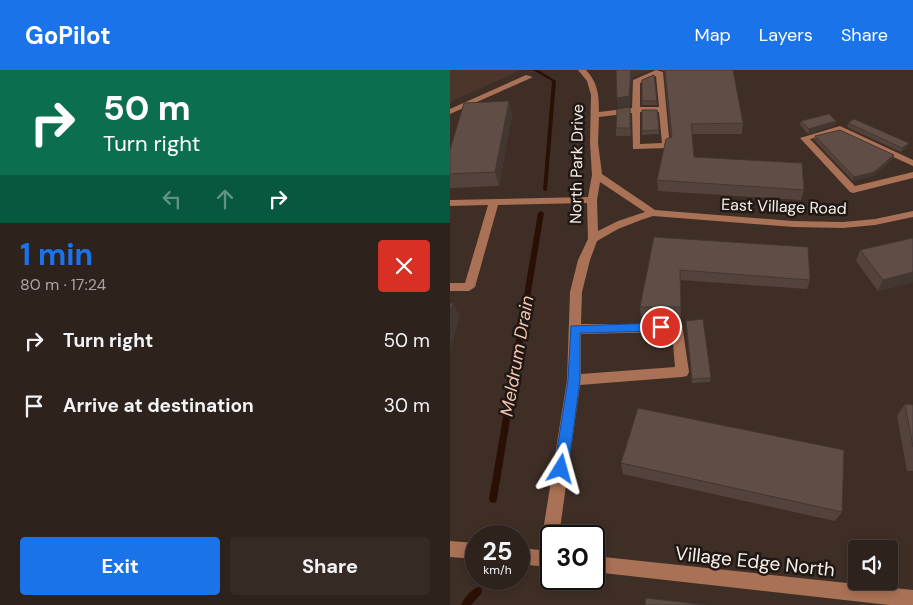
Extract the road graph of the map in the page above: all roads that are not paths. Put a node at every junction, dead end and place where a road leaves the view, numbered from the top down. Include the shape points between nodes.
1 (582, 70) edge
2 (529, 77) dead end
3 (663, 109) junction
4 (636, 110) junction
5 (450, 112) edge
6 (595, 115) junction
7 (913, 163) edge
8 (596, 175) junction
9 (913, 175) edge
10 (592, 200) junction
11 (494, 203) junction
12 (451, 206) edge
13 (653, 213) junction
14 (913, 214) edge
15 (593, 239) junction
16 (450, 288) edge
17 (575, 329) junction
18 (574, 380) junction
19 (554, 525) edge
20 (450, 548) edge
21 (465, 550) edge
22 (605, 565) edge
23 (913, 599) edge

1 - 6 street, North Park Drive via 594,87
2 - 5 street
3 - 4 street
3 - 4 street via 659,72 636,82
3 - 4 street via 667,146 636,147
4 - 6 street
6 - 8 street, North Park Drive
7 - 9 street via 840,129 804,138 853,190
8 - 10 street, North Park Drive
8 - 13 street, East Village Road
10 - 11 street
10 - 15 street, North Park Drive
11 - 12 street
11 - 16 street via 469,287
13 - 14 street, East Village Road via 843,225
13 - 15 street, East Village Road via 627,220
15 - 17 street, North Park Drive via 576,292
17 - 18 street, North Park Drive
17 - 18 street via 678,327 682,372
18 - 19 street, North Park Drive
20 - 21 street
22 - 23 street, Village Edge North

